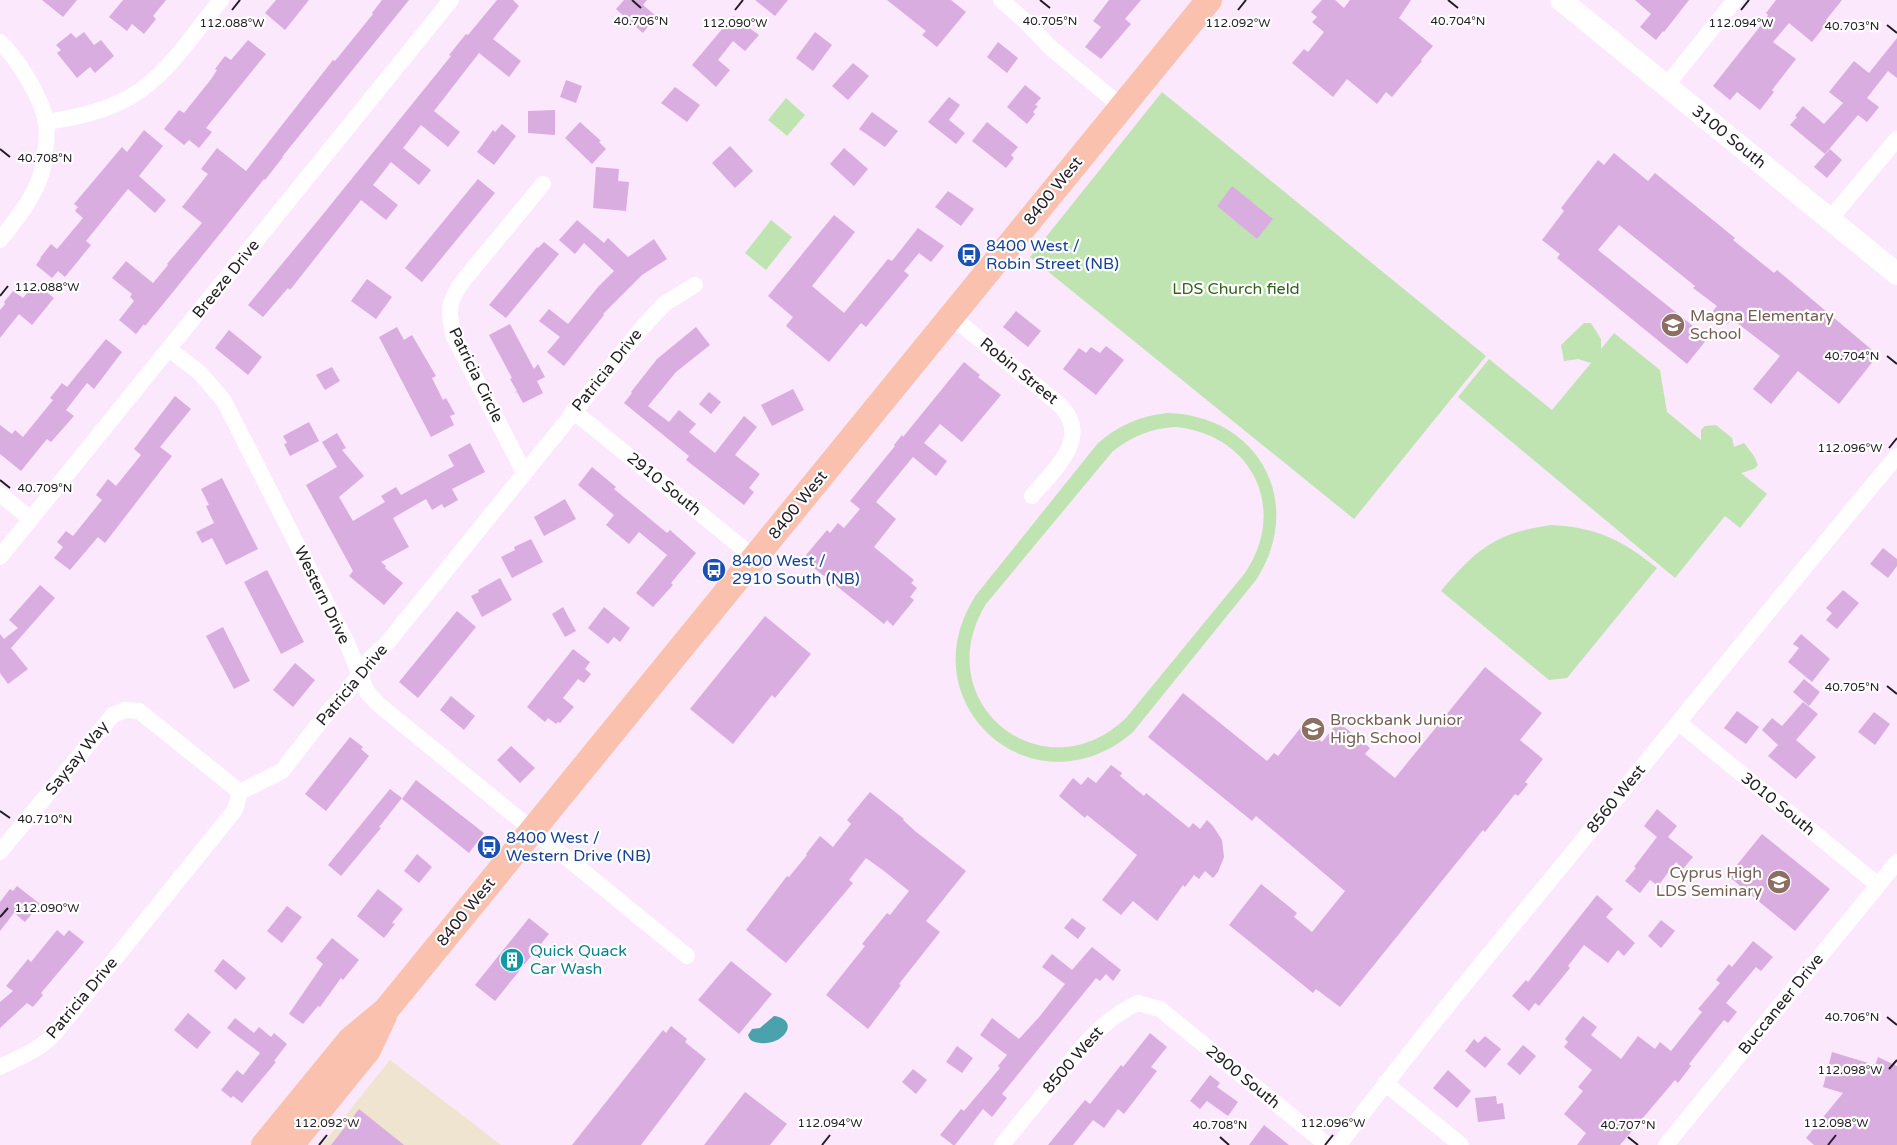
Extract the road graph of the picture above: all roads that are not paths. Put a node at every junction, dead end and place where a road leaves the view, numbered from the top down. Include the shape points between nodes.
1 (221, 0) edge
2 (452, 0) edge
3 (1001, 0) edge
4 (1209, 0) edge
5 (1561, 0) edge
6 (1735, 0) edge
7 (0, 42) edge
8 (1666, 86) junction
9 (1122, 107) junction
10 (46, 122) junction
11 (1897, 139) edge
12 (543, 184) dead end
13 (1830, 219) junction
14 (0, 240) edge
15 (1897, 274) edge
16 (695, 285) dead end
17 (951, 316) junction
18 (169, 350) junction
19 (573, 411) junction
20 (1897, 456) edge
21 (524, 472) junction
22 (0, 494) edge
23 (1032, 496) dead end
24 (31, 519) junction
25 (0, 557) edge
26 (755, 558) junction
27 (359, 675) junction
28 (1678, 722) junction
29 (240, 792) junction
30 (534, 830) junction
31 (0, 852) edge
32 (1897, 862) edge
33 (1878, 885) junction
34 (688, 956) dead end
35 (1160, 1009) joint
36 (386, 1010) junction
37 (0, 1067) edge
38 (1385, 1083) junction
39 (264, 1145) edge
40 (290, 1145) edge
41 (1002, 1145) edge
42 (1326, 1145) edge
43 (1339, 1145) edge
44 (1461, 1145) edge
45 (1666, 1145) edge

1 - 10 street via 172,60 129,97 97,112
2 - 18 street, Breeze Drive
3 - 9 street via 1051,48
4 - 9 main road, 8400 West
5 - 8 street, 3100 South
6 - 8 street
7 - 10 street via 33,89
8 - 13 street, 3100 South
9 - 17 main road, 8400 West
10 - 14 street via 40,175 28,202
11 - 13 street
12 - 21 street, Patricia Circle via 455,292 449,318 454,337
13 - 15 street, 3100 South
16 - 19 street, Patricia Drive via 655,312
17 - 23 street, Robin Street via 1061,406 1071,419 1074,435 1069,448
17 - 26 main road, 8400 West
18 - 24 street, Breeze Drive
18 - 27 street, Western Drive via 200,373 224,401 347,643
19 - 21 street, Patricia Drive
19 - 26 street, 2910 South
20 - 28 street, 8560 West
21 - 27 street, Patricia Drive
22 - 24 street
24 - 25 street, Breeze Drive
26 - 30 main road, 8400 West
27 - 29 street, Patricia Drive via 282,771
27 - 30 street, Western Drive via 367,692 378,704
28 - 33 street, 3010 South
28 - 38 street, 8560 West
29 - 31 street, Saysay Way via 139,711 125,710 113,715
29 - 37 street, Patricia Drive via 236,810 55,1033 46,1043
30 - 34 street, Western Drive
30 - 36 main road, 8400 West
32 - 33 street, Buccaneer Drive
33 - 45 street, Buccaneer Drive
35 - 41 street, 8500 West via 1138,1003 1109,1020 1078,1052
35 - 42 street, 2900 South
36 - 39 main road, 8400 West via 350,1040
36 - 40 main road, 8400 West via 368,1050
38 - 43 street, 8560 West
38 - 44 street

